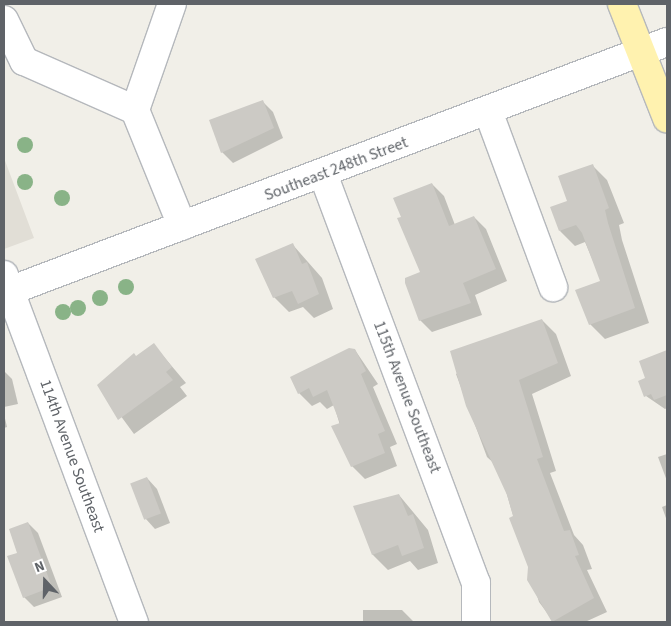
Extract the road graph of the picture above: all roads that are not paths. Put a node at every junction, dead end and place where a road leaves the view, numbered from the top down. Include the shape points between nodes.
1 (172, 4) edge
2 (622, 4) edge
3 (4, 20) edge
4 (667, 42) edge
5 (641, 52) junction
6 (135, 110) junction
7 (488, 111) junction
8 (667, 118) edge
9 (323, 174) junction
10 (182, 226) junction
11 (6, 286) edge
12 (553, 287) dead end
13 (134, 622) edge
14 (476, 622) edge

1 - 6 street
2 - 5 main road
3 - 6 street via 24,61
4 - 5 street, Southeast 248th Street
5 - 7 street, Southeast 248th Street
5 - 8 main road
6 - 10 street
7 - 9 street, Southeast 248th Street
7 - 12 street
9 - 10 street, Southeast 248th Street
9 - 14 street, 115th Avenue Southeast via 476,583
10 - 11 street, Southeast 248th Street
11 - 13 street, 114th Avenue Southeast

